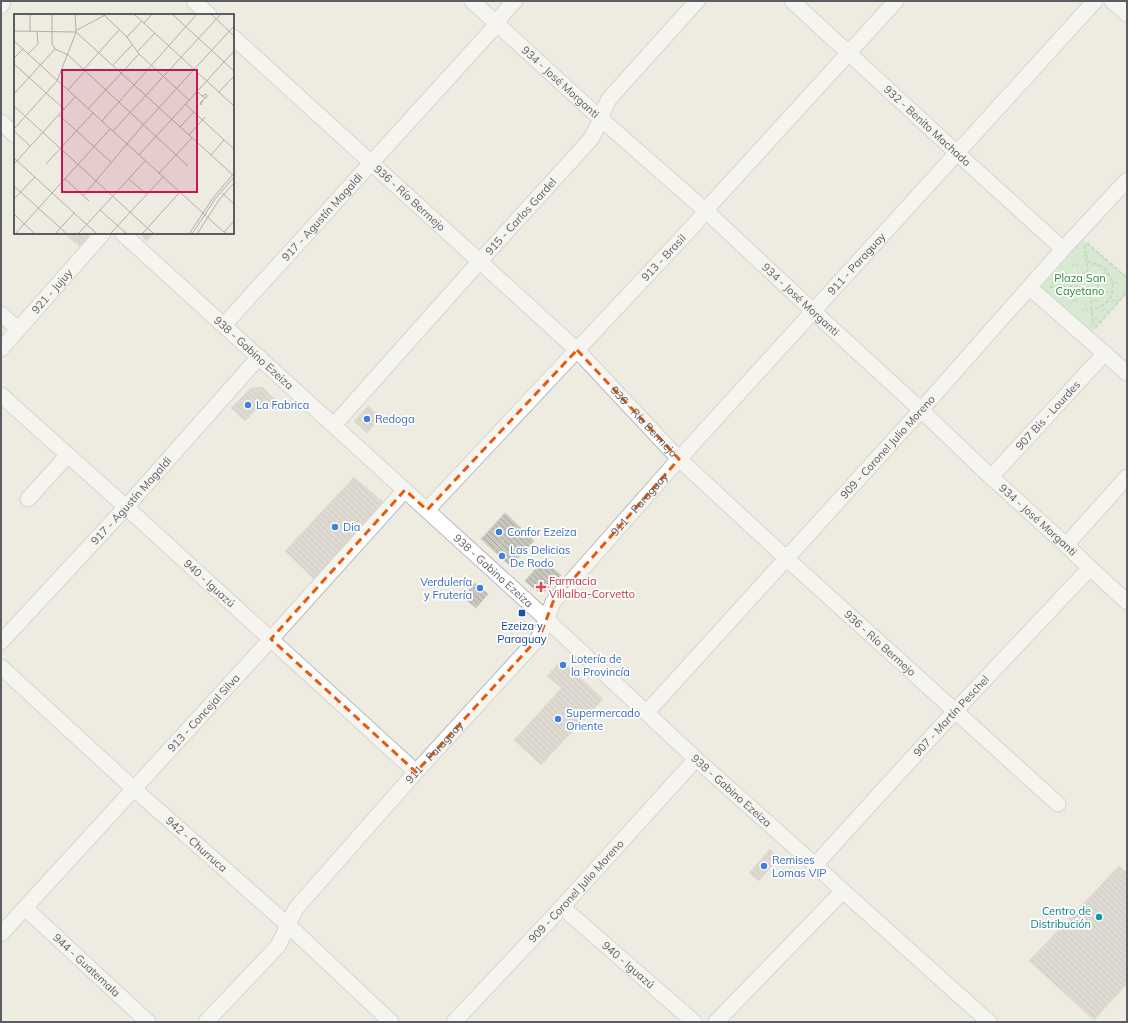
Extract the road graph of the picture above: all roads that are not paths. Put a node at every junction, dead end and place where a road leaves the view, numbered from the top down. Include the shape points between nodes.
1 (3, 1) edge
2 (472, 1) edge
3 (515, 1) edge
4 (697, 1) edge
5 (792, 1) edge
6 (896, 1) edge
7 (1095, 1) edge
8 (1112, 1) edge
9 (1, 6) edge
10 (1127, 14) edge
11 (497, 24) junction
12 (234, 38) edge
13 (848, 52) junction
14 (601, 119) junction
15 (1, 122) edge
16 (14, 134) edge
17 (957, 153) junction
18 (372, 163) junction
19 (1127, 180) edge
20 (706, 211) junction
21 (102, 234) edge
22 (123, 234) edge
23 (1063, 249) junction
24 (480, 261) junction
25 (1030, 288) junction
26 (813, 311) junction
27 (1, 314) edge
28 (224, 325) junction
29 (18, 329) junction
30 (1, 349) edge
31 (577, 350) junction
32 (1105, 353) junction
33 (259, 357) junction
34 (1127, 373) edge
35 (1, 395) edge
36 (921, 410) junction
37 (334, 425) junction
38 (68, 455) junction
39 (679, 459) junction
40 (991, 476) junction
41 (1127, 477) edge
42 (405, 490) junction
43 (28, 499) dead end
44 (126, 506) junction
45 (426, 510) junction
46 (1066, 545) junction
47 (786, 558) junction
48 (1090, 568) junction
49 (1127, 602) edge
50 (546, 620) junction
51 (270, 639) junction
52 (1, 642) edge
53 (1, 667) edge
54 (955, 711) junction
55 (647, 712) junction
56 (696, 758) junction
57 (416, 772) junction
58 (134, 789) junction
59 (1058, 804) dead end
60 (815, 865) junction
61 (843, 892) junction
62 (562, 907) junction
63 (25, 908) junction
64 (287, 924) junction
65 (1, 934) edge
66 (721, 1020) edge
67 (148, 1022) edge
68 (206, 1022) edge
69 (391, 1022) edge
70 (454, 1022) edge
71 (694, 1022) edge
72 (989, 1022) edge

1 - 9 street
2 - 11 street, 934 - José Morganti
3 - 11 street, 917 - Agustín Magaldi
4 - 14 street, 915 - Carlos Gardel via 609,99
5 - 13 street, 932 - Benito Machado
6 - 13 street, 913 - Brasil
7 - 17 street, 911 - Paraguay
8 - 10 street
11 - 14 street, 934 - José Morganti
11 - 18 street, 917 - Agustín Magaldi
12 - 18 street, 936 - Río Bermejo
13 - 17 street, 932 - Benito Machado
13 - 20 street, 913 - Brasil
14 - 20 street, 934 - José Morganti
14 - 24 street, 915 - Carlos Gardel via 591,139
15 - 16 street
17 - 23 street, 932 - Benito Machado
17 - 26 street, 911 - Paraguay
18 - 24 street, 936 - Río Bermejo
18 - 28 street, 917 - Agustín Magaldi
19 - 23 street, 909 - Coronel Julio Moreno
20 - 26 street, 934 - José Morganti
20 - 31 street, 913 - Brasil
21 - 29 street, 921 - Jujuy
22 - 28 street, 938 - Gabino Ezeiza
23 - 25 street, 909 - Coronel Julio Moreno
24 - 31 street, 936 - Río Bermejo
24 - 37 street, 915 - Carlos Gardel
25 - 32 street
25 - 36 street, 909 - Coronel Julio Moreno
26 - 36 street, 934 - José Morganti
26 - 39 street, 911 - Paraguay
27 - 29 street
28 - 33 street, 938 - Gabino Ezeiza
29 - 30 street, 921 - Jujuy
31 - 39 street, 936 - Río Bermejo
31 - 45 street, 913 - Brasil
32 - 34 street
32 - 40 street, 907 Bis - Lourdes
33 - 37 street, 938 - Gabino Ezeiza
33 - 44 street, 917 - Agustín Magaldi
35 - 38 street, 940 - Iguazú
36 - 40 street, 934 - José Morganti
36 - 47 street, 909 - Coronel Julio Moreno
37 - 42 street, 938 - Gabino Ezeiza
38 - 43 street
38 - 44 street, 940 - Iguazú
39 - 47 street, 936 - Río Bermejo
39 - 50 street, 911 - Paraguay via 553,602
40 - 46 street, 934 - José Morganti
41 - 46 street
42 - 45 street, 938 - Gabino Ezeiza
42 - 51 street, 913 - Concejal Silva
44 - 51 street, 940 - Iguazú
44 - 52 street, 917 - Agustín Magaldi
45 - 50 street, 938 - Gabino Ezeiza
46 - 48 street, 934 - José Morganti
47 - 54 street, 936 - Río Bermejo
47 - 55 street, 909 - Coronel Julio Moreno
48 - 49 street, 934 - José Morganti
48 - 54 street, 907 - Martín Peschel
50 - 55 street, 938 - Gabino Ezeiza
50 - 57 street, 911 - Paraguay via 540,636
51 - 57 street, 940 - Iguazú
51 - 58 street, 913 - Concejal Silva
53 - 58 street, 942 - Churruca
54 - 59 street, 936 - Río Bermejo
54 - 60 street, 907 - Martín Peschel
55 - 56 street, 938 - Gabino Ezeiza
56 - 60 street, 938 - Gabino Ezeiza
56 - 62 street, 909 - Coronel Julio Moreno
57 - 64 street, 911 - Paraguay via 296,907
58 - 63 street, 913 - Concejal Silva
58 - 64 street, 942 - Churruca
60 - 61 street, 938 - Gabino Ezeiza
61 - 66 street
61 - 72 street, 938 - Gabino Ezeiza
62 - 70 street, 909 - Coronel Julio Moreno
62 - 71 street, 940 - Iguazú
63 - 65 street, 913 - Concejal Silva
63 - 67 street, 944 - Guatemala
64 - 68 street, 911 - Paraguay via 278,946
64 - 69 street, 942 - Churruca

